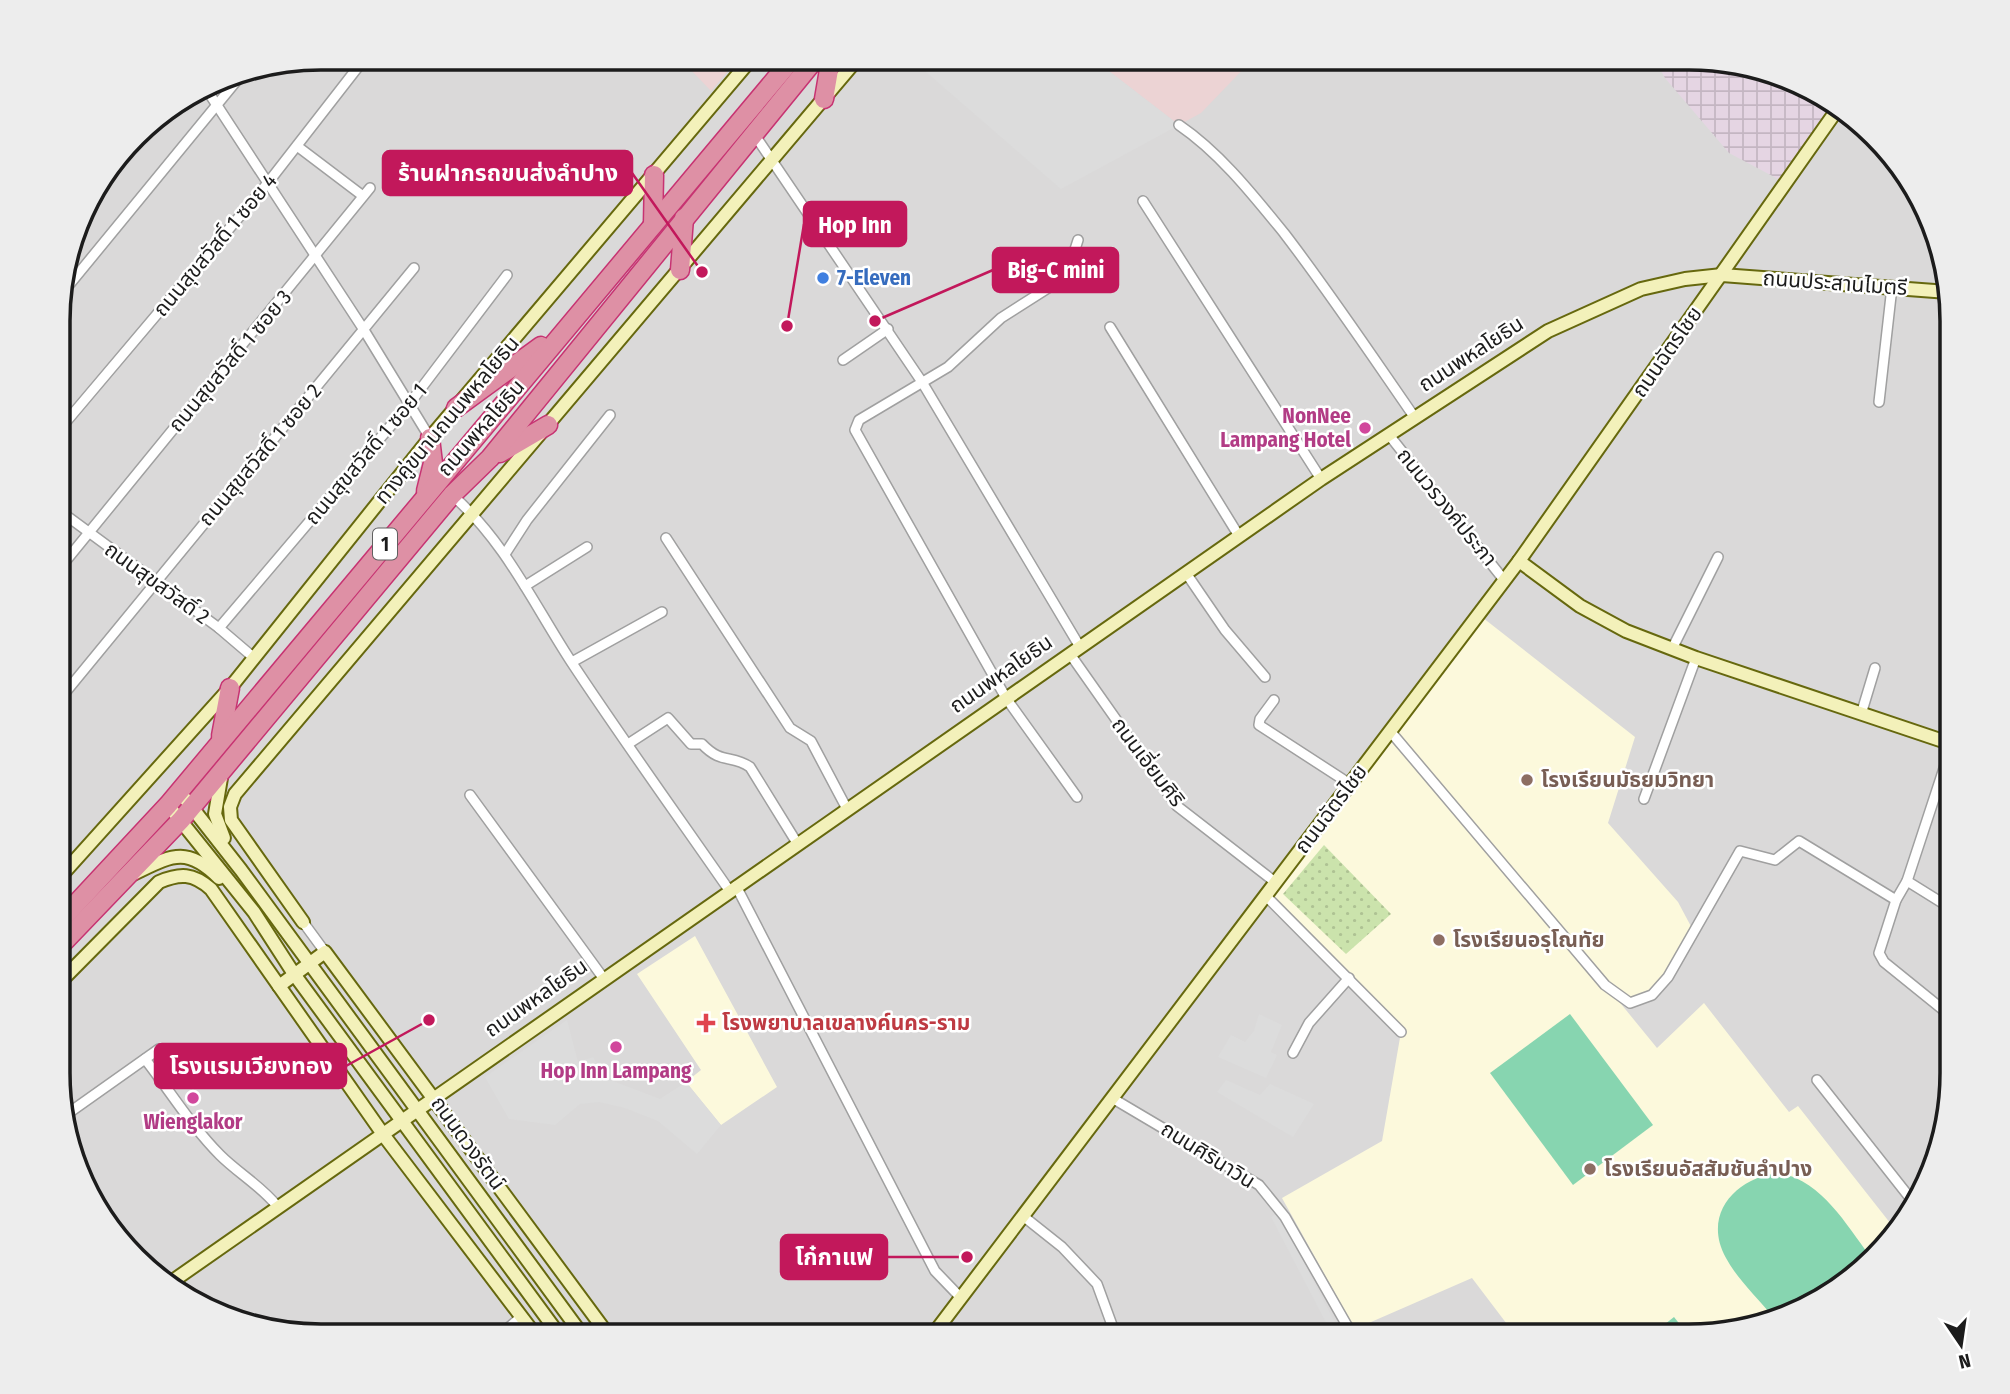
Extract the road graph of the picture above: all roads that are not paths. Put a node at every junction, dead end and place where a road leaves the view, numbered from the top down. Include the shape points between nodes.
1 (356, 70) edge
2 (742, 70) edge
3 (784, 70) edge
4 (804, 70) edge
5 (830, 70) edge
6 (848, 70) edge
7 (232, 86) edge
8 (828, 94) junction
9 (211, 96) edge
10 (217, 105) junction
11 (1833, 115) edge
12 (1179, 125) dead end
13 (746, 127) junction
14 (297, 146) junction
15 (773, 160) junction
16 (654, 175) junction
17 (267, 184) junction
18 (1143, 201) dead end
19 (684, 218) junction
20 (653, 225) junction
21 (1078, 240) dead end
22 (316, 257) junction
23 (414, 268) dead end
24 (680, 270) junction
25 (507, 275) dead end
26 (1722, 275) junction
27 (74, 279) edge
28 (1892, 287) junction
29 (1938, 291) edge
30 (1110, 327) dead end
31 (888, 329) junction
32 (364, 330) junction
33 (564, 330) junction
34 (843, 360) dead end
35 (922, 382) junction
36 (1879, 402) dead end
37 (410, 403) junction
38 (456, 408) junction
39 (610, 415) dead end
40 (70, 417) edge
41 (1415, 418) junction
42 (548, 425) junction
43 (1389, 435) junction
44 (430, 438) junction
45 (490, 458) junction
46 (1321, 479) junction
47 (452, 495) junction
48 (424, 497) junction
49 (473, 513) junction
50 (70, 519) edge
51 (88, 533) junction
52 (1239, 536) junction
53 (666, 538) dead end
54 (587, 547) dead end
55 (505, 554) junction
56 (70, 556) edge
57 (1718, 557) dead end
58 (1518, 561) junction
59 (1186, 573) junction
60 (156, 580) junction
61 (1504, 580) junction
62 (525, 586) junction
63 (662, 612) dead end
64 (219, 628) junction
65 (1672, 649) junction
66 (1075, 650) junction
67 (253, 657) junction
68 (1696, 658) junction
69 (572, 662) junction
70 (1875, 667) dead end
71 (1265, 677) dead end
72 (70, 687) edge
73 (230, 688) junction
74 (1006, 698) junction
75 (1274, 700) dead end
76 (1862, 712) junction
77 (1390, 731) junction
78 (221, 740) junction
79 (1940, 740) edge
80 (628, 744) junction
81 (224, 768) junction
82 (1940, 781) edge
83 (1350, 784) junction
84 (470, 795) dead end
85 (1077, 797) dead end
86 (174, 798) junction
87 (1644, 799) dead end
88 (193, 806) junction
89 (847, 809) junction
90 (181, 820) junction
91 (797, 843) junction
92 (70, 866) edge
93 (241, 870) junction
94 (127, 877) junction
95 (1907, 881) junction
96 (1275, 882) junction
97 (733, 888) junction
98 (1265, 895) junction
99 (1896, 900) junction
100 (1940, 902) edge
101 (70, 909) edge
102 (254, 912) junction
103 (303, 922) joint
104 (70, 936) edge
105 (325, 952) junction
106 (310, 963) junction
107 (70, 972) edge
108 (295, 974) junction
109 (1349, 978) junction
110 (604, 979) junction
111 (279, 986) junction
112 (1940, 1007) edge
113 (1401, 1032) dead end
114 (159, 1049) dead end
115 (1293, 1053) dead end
116 (145, 1059) junction
117 (1817, 1080) dead end
118 (434, 1096) junction
119 (1112, 1098) junction
120 (417, 1108) junction
121 (73, 1110) edge
122 (400, 1120) junction
123 (382, 1133) junction
124 (1908, 1195) edge
125 (277, 1206) junction
126 (1023, 1216) junction
127 (176, 1278) edge
128 (961, 1298) junction
129 (521, 1317) junction
130 (513, 1324) edge
131 (527, 1324) edge
132 (551, 1324) edge
133 (576, 1324) edge
134 (600, 1324) edge
135 (941, 1324) edge
136 (1112, 1324) edge
137 (1346, 1324) edge

1 - 14 street, ถนนสุขสวัสดิ์ 1 ซอย 4
2 - 16 main road, ทางคู่ขนานถนนพหลโยธิน / 1
3 - 13 highway, ถนนพหลโยธิน / 1
4 - 13 highway, ถนนพหลโยธิน / 1
5 - 8 highway
6 - 8 main road, 1
7 - 10 street
8 - 15 main road, 1
9 - 10 street
10 - 17 street
10 - 27 street
11 - 26 main road
12 - 41 street via 1257,200 1315,274
13 - 15 street, ถนนเอี่ยมศิริ
13 - 19 highway, ถนนพหลโยธิน / 1
13 - 20 highway, ถนนพหลโยธิน / 1
14 - 17 street, ถนนสุขสวัสดิ์ 1 ซอย 4
14 - 22 street, ถนนสุขสวัสดิ์ 1 ซอย 3 via 366,192
15 - 24 main road, 1
15 - 31 street, ถนนเอี่ยมศิริ
16 - 20 highway
16 - 38 main road, ทางคู่ขนานถนนพหลโยธิน / 1
17 - 22 street
17 - 40 street, ถนนสุขสวัสดิ์ 1 ซอย 4
18 - 46 street
19 - 24 highway
19 - 45 highway, ถนนพหลโยธิน / 1
20 - 33 highway, ถนนพหลโยธิน / 1
21 - 35 street via 1070,265 1056,283 1017,306 948,367
22 - 32 street
22 - 51 street, ถนนสุขสวัสดิ์ 1 ซอย 3
23 - 32 street, ถนนสุขสวัสดิ์ 1 ซอย 2
24 - 42 main road, 1
25 - 37 street, ถนนสุขสวัสดิ์ 1 ซอย 1
26 - 28 main road, ถนนประสานไมตรี
26 - 41 main road, ถนนพหลโยธิน via 1685,279 1616,298 1548,331
26 - 58 main road, ถนนฉัตรไชย
28 - 29 main road, ถนนประสานไมตรี
28 - 36 street
30 - 52 street
31 - 34 street
31 - 35 street, ถนนเอี่ยมศิริ
32 - 37 street
32 - 60 street, ถนนสุขสวัสดิ์ 1 ซอย 2
33 - 38 highway
33 - 48 highway, ถนนพหลโยธิน / 1
35 - 66 street, ถนนเอี่ยมศิริ
35 - 74 street via 859,420 855,430
37 - 44 street
37 - 64 street, ถนนสุขสวัสดิ์ 1 ซอย 1
38 - 44 main road, ทางคู่ขนานถนนพหลโยธิน / 1
39 - 55 street
41 - 43 main road, ถนนพหลโยธิน
42 - 45 highway
42 - 49 main road, 1
43 - 46 main road, ถนนพหลโยธิน
43 - 61 street, ถนนวรวงค์ประภา
44 - 48 highway via 433,463
44 - 67 main road, ทางคู่ขนานถนนพหลโยธิน / 1
45 - 47 highway, ถนนพหลโยธิน / 1
46 - 52 main road, ถนนพหลโยธิน
47 - 49 street
47 - 81 highway, ถนนพหลโยธิน / 1
48 - 78 highway, ถนนพหลโยธิน / 1
49 - 55 street
49 - 103 main road, 1 via 235,794 231,820
50 - 51 street, ถนนสุขสวัสดิ์ 2
51 - 56 street, ถนนสุขสวัสดิ์ 1 ซอย 3
51 - 60 street, ถนนสุขสวัสดิ์ 2
52 - 59 main road, ถนนพหลโยธิน
53 - 89 street via 790,728 811,740
54 - 62 street
55 - 62 street
57 - 65 street
58 - 61 main road, ถนนฉัตรไชย
58 - 65 main road via 1580,606
59 - 66 main road, ถนนพหลโยธิน
59 - 71 street
60 - 64 street, ถนนสุขสวัสดิ์ 2
60 - 72 street, ถนนสุขสวัสดิ์ 1 ซอย 2
61 - 77 main road, ถนนฉัตรไชย
62 - 69 street
63 - 69 street
64 - 67 street, ถนนสุขสวัสดิ์ 2
65 - 68 main road
66 - 74 main road, ถนนพหลโยธิน
66 - 96 street, ถนนเอี่ยมศิริ via 1177,806
67 - 73 main road, ทางคู่ขนานถนนพหลโยธิน / 1
68 - 76 main road
68 - 87 street
69 - 80 street
70 - 76 street
73 - 78 highway
73 - 92 main road, ทางคู่ขนานถนนพหลโยธิน / 1
74 - 85 street
74 - 89 main road, ถนนพหลโยธิน
75 - 83 street via 1259,725
76 - 79 main road
77 - 83 main road, ถนนฉัตรไชย
77 - 99 street via 1605,985 1630,1003 1652,995 1668,977 1741,851 1774,860 1799,841
78 - 86 highway, ถนนพหลโยธิน / 1
80 - 91 street via 668,718 691,744 702,744 718,759 750,767
80 - 97 street
81 - 88 highway, ถนนพหลโยธิน / 1
81 - 93 main road via 216,790 215,814
82 - 95 street
83 - 96 main road, ถนนฉัตรไชย
84 - 110 street
86 - 88 main road
86 - 90 main road
86 - 101 highway, ถนนพหลโยธิน / 1
88 - 90 highway, ถนนพหลโยธิน / 1
88 - 93 main road
89 - 91 main road, ถนนพหลโยธิน
90 - 94 highway, ถนนพหลโยธิน / 1
90 - 102 main road
91 - 97 main road, ถนนพหลโยธิน
93 - 106 main road
94 - 102 main road via 177,855 190,858 202,862
94 - 104 highway, ถนนพหลโยธิน / 1
95 - 99 street
95 - 100 street
96 - 98 main road, ถนนฉัตรไชย
97 - 110 main road, ถนนพหลโยธิน
97 - 128 street via 935,1271
98 - 109 street
98 - 119 main road, ถนนฉัตรไชย
99 - 112 street via 1879,953
102 - 108 main road
103 - 105 street
105 - 106 main road
105 - 118 main road, ถนนดวงรัตน์
106 - 108 main road
106 - 120 main road
107 - 111 main road via 159,882 187,874 211,889
108 - 111 main road
108 - 122 main road
109 - 113 street
109 - 115 street via 1309,1023
110 - 118 main road, ถนนพหลโยธิน
111 - 123 main road
114 - 116 street
116 - 121 street
116 - 125 street via 210,1144
117 - 124 street
118 - 120 main road, ถนนพหลโยธิน
118 - 134 main road, ถนนดวงรัตน์
119 - 126 main road, ถนนฉัตรไชย
119 - 137 street, ถนนศิรินาวิน via 1259,1185 1285,1217
120 - 122 main road, ถนนพหลโยธิน
120 - 133 main road
122 - 123 main road, ถนนพหลโยธิน
122 - 132 main road
123 - 125 main road, ถนนพหลโยธิน
123 - 129 main road
125 - 127 main road, ถนนพหลโยธิน
126 - 128 main road, ถนนฉัตรไชย
126 - 136 street via 1062,1247 1097,1284
128 - 135 main road, ถนนฉัตรไชย
129 - 130 street
129 - 131 main road

